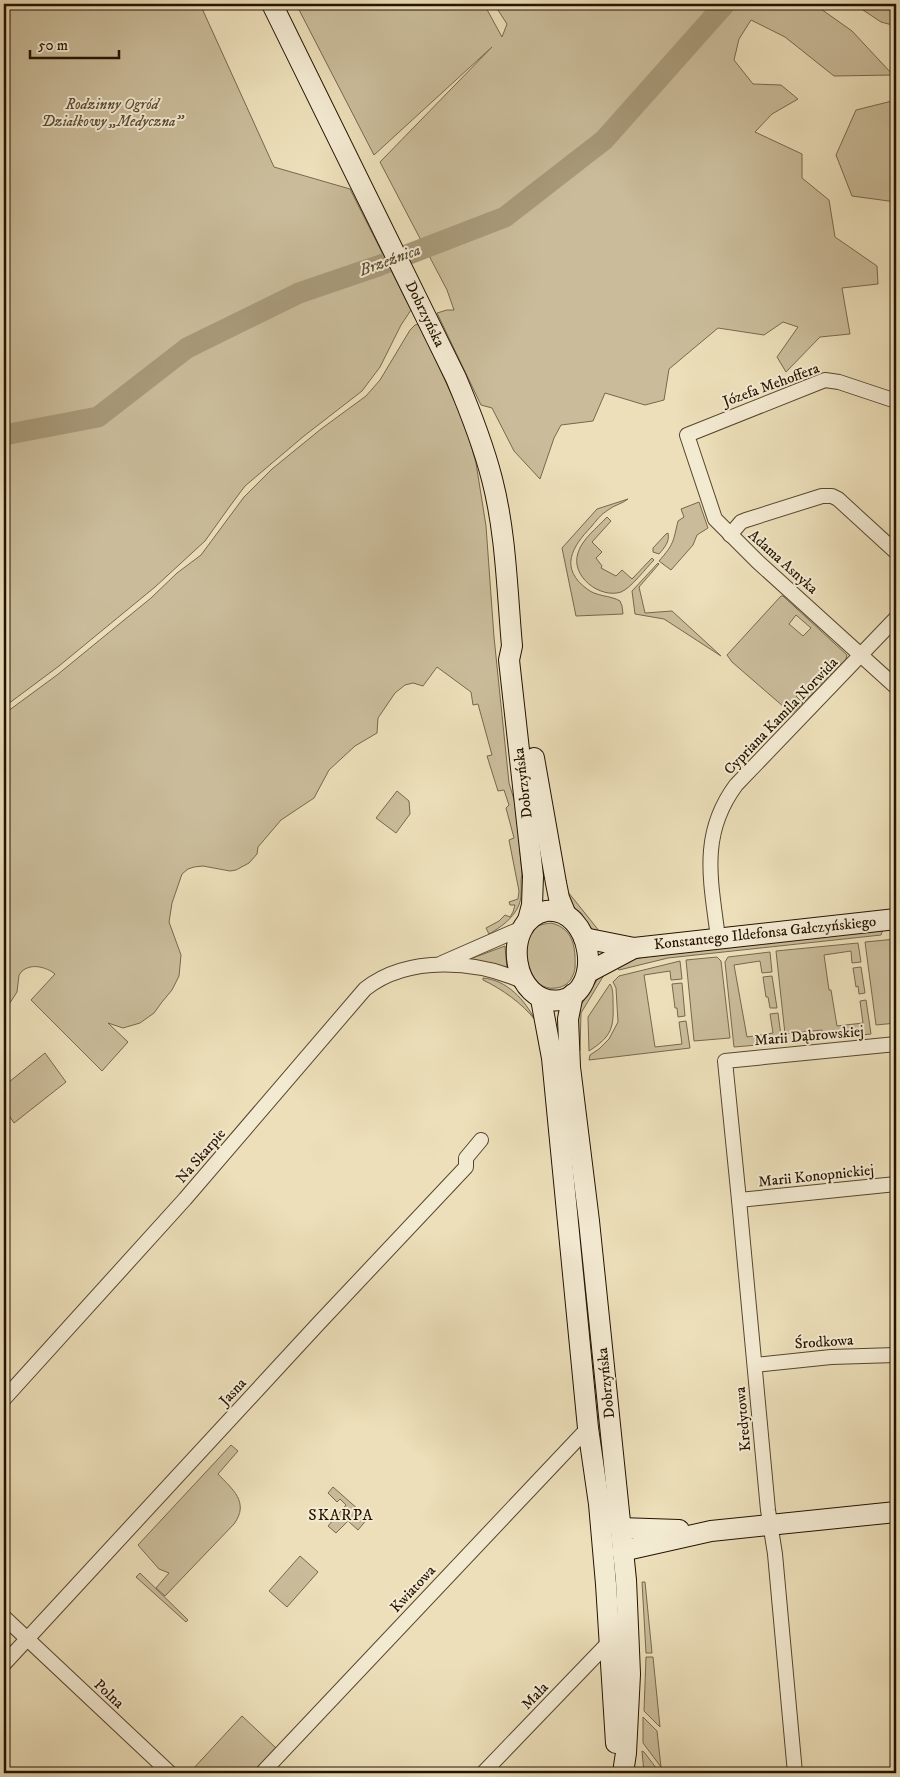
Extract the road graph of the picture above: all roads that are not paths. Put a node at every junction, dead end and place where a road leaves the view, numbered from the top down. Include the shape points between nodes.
1 (272, 4) edge
2 (896, 401) edge
3 (687, 435) joint
4 (730, 535) junction
5 (896, 552) edge
6 (896, 618) edge
7 (512, 646) junction
8 (862, 656) junction
9 (896, 687) edge
10 (566, 915) junction
11 (896, 919) edge
12 (525, 924) junction
13 (584, 938) junction
14 (718, 938) junction
15 (634, 948) junction
16 (439, 964) junction
17 (587, 973) junction
18 (524, 982) junction
19 (574, 994) junction
20 (541, 999) junction
21 (896, 1044) edge
22 (724, 1061) joint
23 (481, 1140) dead end
24 (896, 1184) edge
25 (739, 1200) junction
26 (896, 1355) edge
27 (755, 1365) junction
28 (9, 1384) edge
29 (4, 1399) edge
30 (588, 1428) junction
31 (896, 1512) edge
32 (770, 1525) junction
33 (620, 1528) junction
34 (600, 1530) junction
35 (711, 1531) junction
36 (612, 1553) junction
37 (4, 1617) edge
38 (27, 1639) junction
39 (610, 1640) junction
40 (4, 1664) edge
41 (170, 1773) edge
42 (262, 1773) edge
43 (483, 1773) edge
44 (623, 1773) edge
45 (795, 1773) edge

1 - 7 main road, Dobrzyńska via 456,378 477,430 492,479 501,534
2 - 3 street, Józefa Mehoffera via 825,380
3 - 4 street, Adama Asnyka via 714,520
4 - 5 street via 746,520 822,496 832,496
4 - 8 street, Adama Asnyka
6 - 8 street, Cypriana Kamila Norwida
7 - 10 main road, Dobrzyńska via 519,662 556,884
7 - 12 main road, Dobrzyńska via 509,660 534,884 532,906
8 - 9 street, Adama Asnyka
8 - 14 street, Cypriana Kamila Norwida via 736,785 725,803 714,829 710,855
10 - 12 main road via 546,911 538,913
10 - 13 main road via 577,924
11 - 14 main road, Konstantego Ildefonsa Gałczyńskiego
12 - 16 street
12 - 18 main road via 517,953
13 - 15 main road, Konstantego Ildefonsa Gałczyńskiego
13 - 17 main road
14 - 15 main road, Konstantego Ildefonsa Gałczyńskiego
15 - 17 main road, Konstantego Ildefonsa Gałczyńskiego
16 - 18 street via 492,970
16 - 28 street, Na Skarpie via 394,973 365,989 191,1192
17 - 19 main road
18 - 20 main road
19 - 20 main road via 562,1000
19 - 33 main road, Dobrzyńska via 568,1019 570,1067
20 - 30 main road, Dobrzyńska via 552,1058
21 - 22 street, Marii Dąbrowskiej
22 - 25 street, Kredytowa
23 - 38 street, Jasna via 466,1158 466,1167
24 - 25 street, Marii Konopnickiej
25 - 27 street, Kredytowa
26 - 27 street, Środkowa via 831,1357
27 - 32 street, Kredytowa
28 - 29 street, Na Skarpie
30 - 34 main road, Dobrzyńska
30 - 42 street, Kwiatowa
31 - 32 main road
32 - 35 main road
32 - 45 street, Kredytowa
33 - 34 street
33 - 35 main road
33 - 36 main road, Dobrzyńska
34 - 36 main road, Dobrzyńska
35 - 36 main road
36 - 39 main road, Dobrzyńska via 606,1584
36 - 44 main road, Dobrzyńska via 626,1580 630,1674
37 - 38 street
38 - 40 street, Jasna
38 - 41 street, Polna
39 - 43 street, Mała
39 - 44 main road, Dobrzyńska via 616,1750

